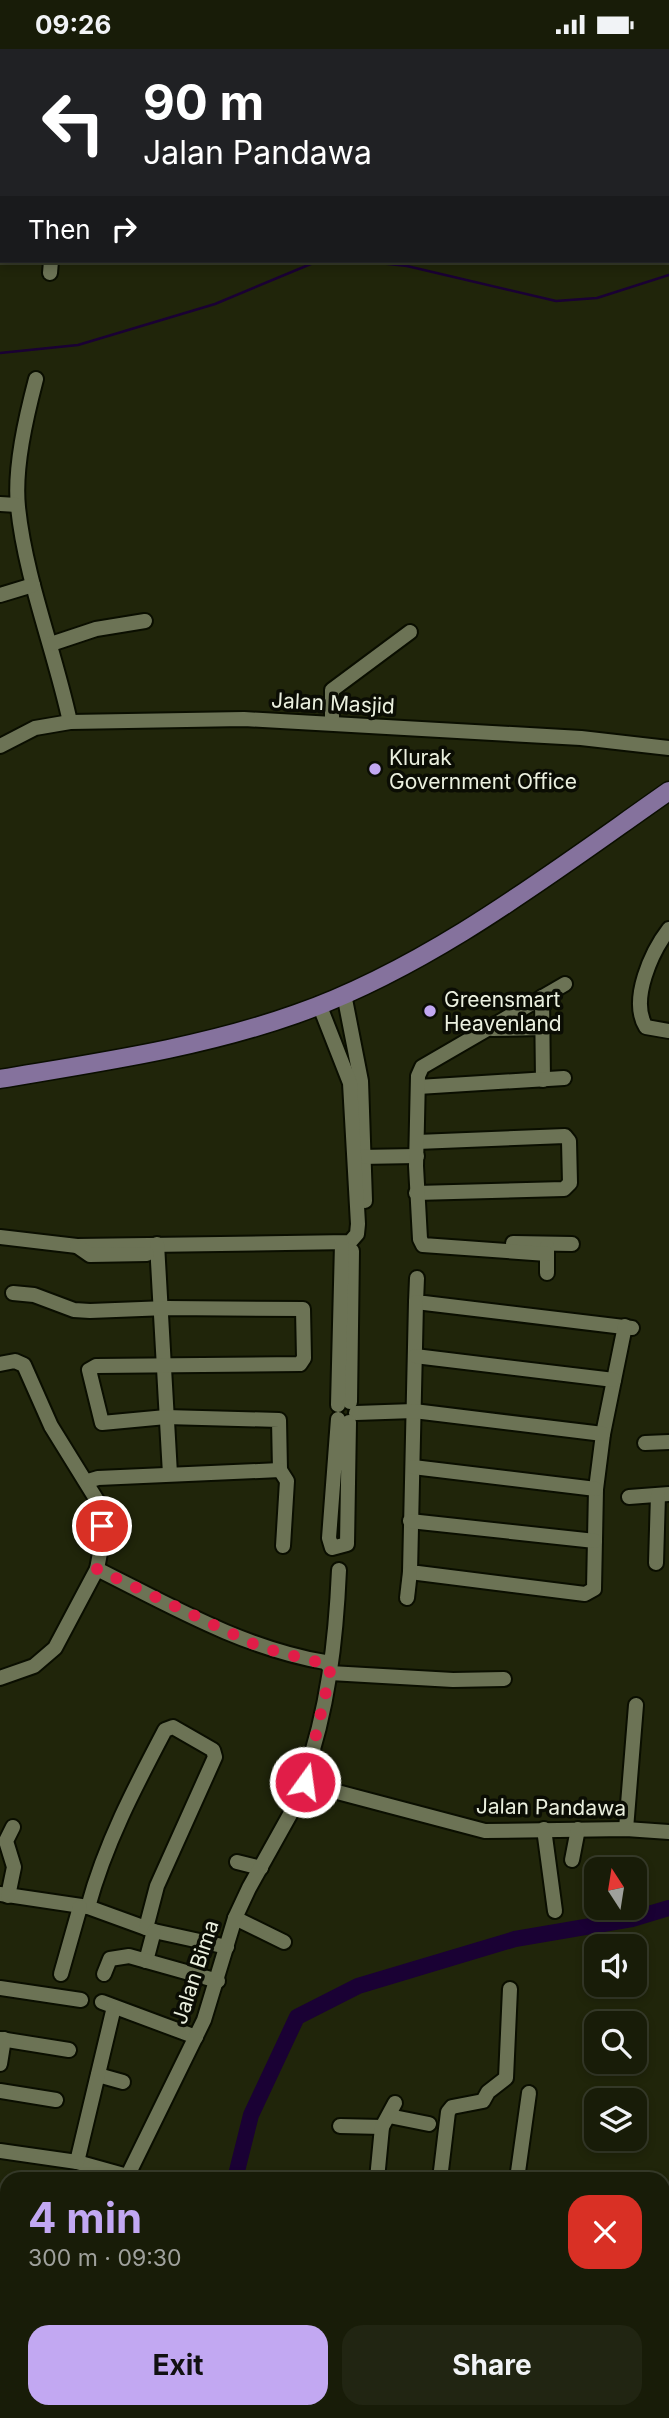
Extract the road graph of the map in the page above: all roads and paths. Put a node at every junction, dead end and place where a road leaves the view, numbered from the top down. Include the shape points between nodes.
1 (36, 379) dead end
2 (0, 504) edge
3 (17, 505) junction
4 (33, 585) junction
5 (0, 595) edge
6 (145, 621) dead end
7 (410, 632) dead end
8 (51, 644) junction
9 (70, 722) junction
10 (331, 723) junction
11 (0, 746) edge
12 (669, 748) edge
13 (669, 791) edge
14 (669, 929) edge
15 (565, 984) dead end
16 (344, 994) junction
17 (542, 997) junction
18 (319, 1004) junction
19 (543, 1028) junction
20 (488, 1029) junction
21 (669, 1031) edge
22 (355, 1039) junction
23 (336, 1045) junction
24 (449, 1052) junction
25 (351, 1061) junction
26 (564, 1078) dead end
27 (0, 1079) edge
28 (543, 1080) junction
29 (449, 1083) junction
30 (418, 1087) junction
31 (417, 1155) junction
32 (360, 1162) junction
33 (416, 1193) junction
34 (0, 1237) edge
35 (572, 1244) dead end
36 (347, 1247) junction
37 (162, 1249) junction
38 (547, 1249) junction
39 (547, 1273) dead end
40 (417, 1279) dead end
41 (13, 1293) dead end
42 (416, 1302) junction
43 (163, 1311) junction
44 (415, 1356) junction
45 (0, 1364) edge
46 (164, 1364) junction
47 (614, 1380) junction
48 (414, 1411) junction
49 (346, 1412) junction
50 (166, 1417) junction
51 (603, 1434) junction
52 (669, 1442) edge
53 (645, 1443) dead end
54 (413, 1467) junction
55 (280, 1470) junction
56 (170, 1473) junction
57 (88, 1481) junction
58 (596, 1489) junction
59 (663, 1495) edge
60 (629, 1497) dead end
61 (331, 1519) junction
62 (347, 1519) junction
63 (410, 1521) junction
64 (595, 1541) junction
65 (282, 1546) dead end
66 (656, 1563) dead end
67 (97, 1569) junction
68 (339, 1570) dead end
69 (410, 1572) junction
70 (407, 1598) dead end
71 (330, 1670) junction
72 (0, 1678) edge
73 (503, 1679) dead end
74 (636, 1705) dead end
75 (307, 1784) junction
76 (13, 1826) dead end
77 (544, 1829) junction
78 (578, 1829) junction
79 (626, 1829) junction
80 (669, 1832) edge
81 (572, 1860) dead end
82 (237, 1862) dead end
83 (261, 1868) junction
84 (4, 1895) edge
85 (84, 1907) junction
86 (555, 1910) dead end
87 (235, 1918) junction
88 (150, 1929) junction
89 (284, 1943) dead end
90 (228, 1947) junction
91 (146, 1961) junction
92 (61, 1974) dead end
93 (104, 1974) dead end
94 (218, 1981) junction
95 (0, 1988) edge
96 (510, 1989) dead end
97 (81, 2000) dead end
98 (196, 2037) junction
99 (2, 2039) edge
100 (69, 2050) dead end
101 (0, 2063) edge
102 (97, 2075) junction
103 (123, 2082) dead end
104 (0, 2091) edge
105 (529, 2093) dead end
106 (56, 2100) dead end
107 (389, 2116) junction
108 (429, 2124) dead end
109 (340, 2126) dead end
110 (0, 2151) edge
111 (77, 2162) junction
112 (113, 2172) edge
113 (137, 2172) edge
114 (378, 2172) edge
115 (441, 2172) edge
116 (518, 2172) edge

1 - 3 street via 23,439
2 - 3 street
3 - 4 street
4 - 5 street
4 - 8 street
6 - 8 street via 96,629
7 - 10 street via 335,687
8 - 9 street
9 - 10 street, Jalan Masjid via 244,719
9 - 11 street, Jalan Masjid via 35,728
10 - 12 street, Jalan Masjid
13 - 16 main road via 468,927
14 - 21 street via 649,959 641,1011 646,1027
15 - 17 street
16 - 18 main road
16 - 22 street
17 - 19 street
17 - 20 street
18 - 23 street
18 - 27 main road via 212,1039
19 - 20 street
19 - 28 street
20 - 24 street
22 - 23 street
22 - 25 street
23 - 25 street
24 - 29 street
24 - 30 street via 419,1071
25 - 32 street
26 - 28 street
28 - 29 street
29 - 30 street
30 - 31 street
31 - 32 street
31 - 33 street
31 - 33 street via 565,1136 570,1183 564,1189
32 - 36 street via 365,1238 361,1246
33 - 38 street via 423,1245 502,1252
34 - 37 street via 77,1247 90,1255
35 - 38 street
36 - 37 street
36 - 49 street
37 - 43 street
38 - 39 street
40 - 42 street
41 - 43 street via 82,1311
42 - 44 street
42 - 47 street via 628,1327
43 - 46 street
43 - 46 street via 301,1308 304,1312 304,1358 300,1364
44 - 47 street
44 - 48 street
45 - 57 street via 15,1361 24,1365 51,1426
46 - 50 street
46 - 50 street via 92,1367 89,1371 101,1422
47 - 51 street
48 - 49 street
48 - 51 street
48 - 54 street
49 - 61 street
49 - 62 street
50 - 55 street via 279,1420
50 - 56 street
51 - 58 street
52 - 53 street
54 - 58 street
54 - 63 street
55 - 56 street
55 - 65 street via 287,1481
56 - 57 street
57 - 67 street via 102,1526
58 - 64 street
59 - 60 street
59 - 66 street
61 - 62 street
61 - 62 street via 329,1544 335,1548 347,1544
63 - 64 street
63 - 69 street
64 - 69 street via 594,1589 588,1594
67 - 71 street via 223,1632 260,1647 325,1663
67 - 72 street via 48,1656
68 - 71 street
69 - 70 street
71 - 73 street via 453,1680
71 - 75 street via 304,1777
74 - 79 street
75 - 77 street, Jalan Pandawa via 469,1828
75 - 83 street, Jalan Bima
76 - 84 street via 6,1841 14,1867
77 - 78 street, Jalan Pandawa
77 - 86 street
78 - 79 street, Jalan Pandawa
78 - 81 street
79 - 80 street, Jalan Pandawa
82 - 83 street
83 - 87 street, Jalan Bima
84 - 85 street
85 - 88 street
85 - 88 street via 121,1818 165,1730 173,1727 213,1751 215,1757 157,1886
85 - 92 street
87 - 89 street
87 - 90 street, Jalan Bima
88 - 90 street
88 - 91 street
90 - 94 street, Jalan Bima
91 - 93 street via 130,1956 113,1958
91 - 94 street
94 - 98 street, Jalan Bima
95 - 97 street
96 - 115 street via 506,2078 483,2101 452,2107 448,2112
98 - 102 street via 108,2004
98 - 113 street, Jalan Bima
99 - 100 street
99 - 101 street
102 - 103 street
102 - 111 street
104 - 106 street
105 - 116 street
107 - 108 street
107 - 109 street
107 - 114 street
110 - 111 street
111 - 112 street

